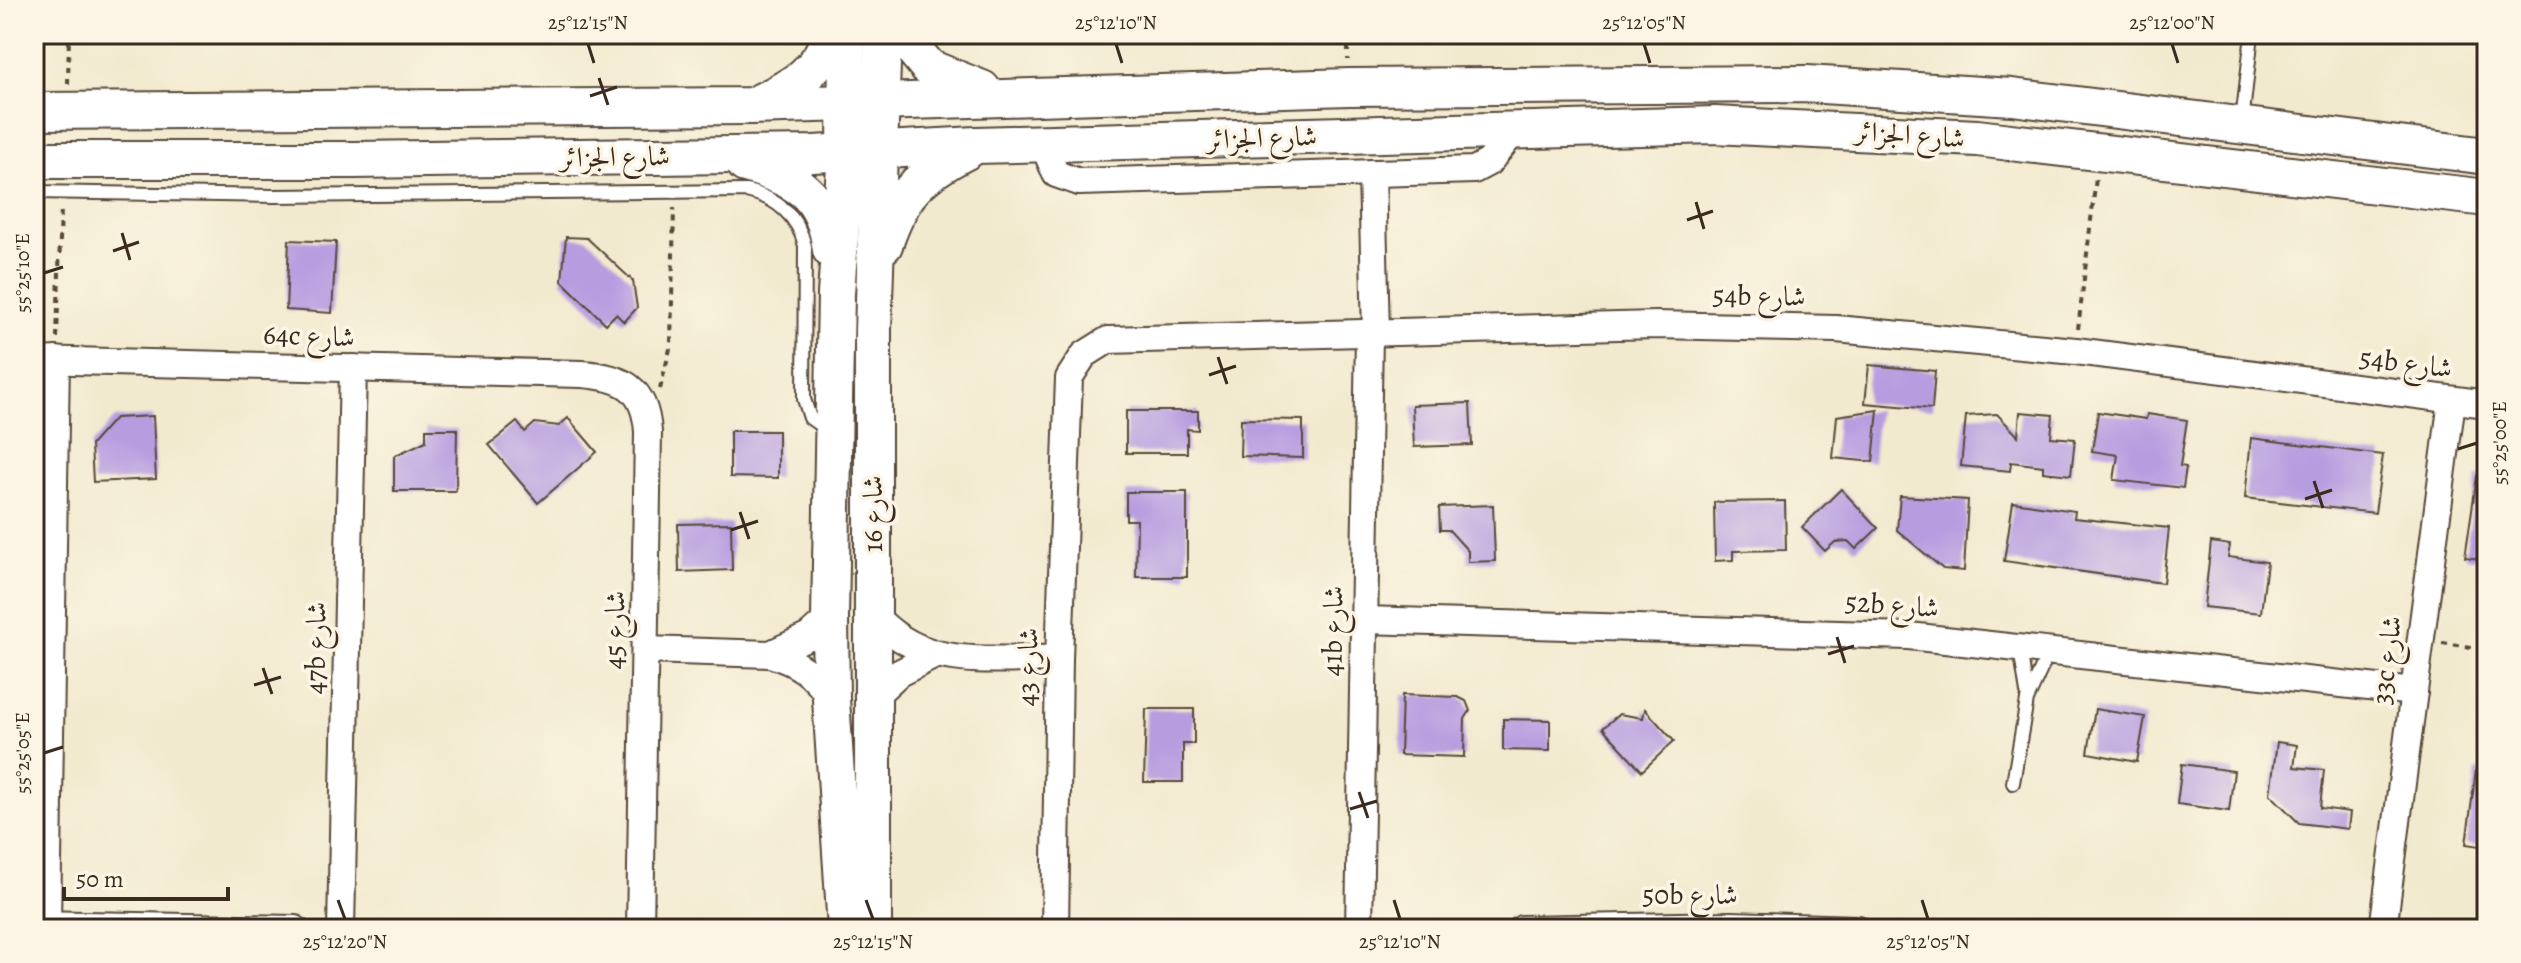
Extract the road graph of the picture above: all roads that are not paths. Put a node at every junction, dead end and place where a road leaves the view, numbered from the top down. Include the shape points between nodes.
1 (830, 34) edge
2 (847, 34) edge
3 (883, 34) edge
4 (901, 34) edge
5 (2252, 34) edge
6 (1007, 97) junction
7 (864, 100) junction
8 (751, 106) junction
9 (51, 111) edge
10 (2242, 125) junction
11 (1516, 129) junction
12 (976, 145) junction
13 (1044, 146) junction
14 (862, 152) junction
15 (709, 154) junction
16 (2487, 156) edge
17 (34, 160) edge
18 (1372, 173) junction
19 (198, 178) junction
20 (34, 192) edge
21 (2487, 198) edge
22 (875, 274) junction
23 (836, 294) junction
24 (1372, 334) junction
25 (45, 360) edge
26 (353, 368) junction
27 (2452, 400) junction
28 (2487, 404) edge
29 (1067, 406) joint
30 (647, 412) joint
31 (833, 432) junction
32 (871, 612) junction
33 (830, 617) junction
34 (1364, 620) junction
35 (2019, 645) junction
36 (2051, 649) junction
37 (646, 650) junction
38 (770, 654) junction
39 (933, 656) junction
40 (1059, 659) junction
41 (2414, 692) junction
42 (872, 698) junction
43 (831, 699) junction
44 (2027, 700) junction
45 (2013, 783) dead end
46 (41, 924) edge
47 (1655, 927) edge
48 (295, 929) edge
49 (341, 929) edge
50 (640, 929) edge
51 (846, 929) edge
52 (873, 929) edge
53 (1055, 929) edge
54 (1359, 929) edge
55 (1522, 929) edge
56 (1858, 929) edge
57 (2383, 929) edge

1 - 8 main road via 809,74
2 - 7 main road
3 - 7 main road
4 - 6 main road via 929,68
5 - 10 lane
6 - 7 main road, شارع الجزائر
6 - 10 main road, شارع الجزائر via 1349,87 1807,84 2012,97
7 - 8 main road, شارع الجزائر
7 - 14 main road, شارع 16
8 - 9 main road, شارع الجزائر
10 - 16 main road, شارع الجزائر
11 - 13 main road, شارع الجزائر
11 - 18 street via 1482,167
11 - 21 main road, شارع الجزائر via 1802,127 1977,138
12 - 13 main road, شارع الجزائر
12 - 14 main road, شارع الجزائر
12 - 22 main road via 931,170 908,192
13 - 18 street via 1056,174 1079,182
14 - 15 main road, شارع الجزائر
14 - 22 main road, شارع 16
14 - 23 main road, شارع 16
15 - 19 main road, شارع الجزائر
15 - 23 main road via 782,175 810,195 827,225
17 - 19 main road, شارع الجزائر
18 - 24 street, 41b شارع
19 - 20 lane
19 - 31 lane via 762,194 794,219 805,246 804,399 810,418
22 - 32 main road, شارع 16
23 - 31 main road, شارع 16
24 - 27 street, 54b شارع via 1746,325 1836,329 2076,351
24 - 29 street, 54b شارع via 1108,340 1084,355 1069,378
24 - 34 street, 41b شارع
25 - 26 street, 64c شارع
25 - 46 street
26 - 30 street, 64c شارع via 582,374 623,382
26 - 49 street, 47b شارع
27 - 28 street, 54b شارع
27 - 41 street, 33c شارع
29 - 40 street, شارع 43
30 - 37 street, شارع 45
31 - 33 main road, شارع 16
32 - 39 street via 899,639
32 - 42 main road, شارع 16
33 - 38 street via 796,644
33 - 43 main road, شارع 16
34 - 35 street, 52b شارع via 1809,631
34 - 54 street, 41b شارع
35 - 36 street, 52b شارع
35 - 44 lane
36 - 41 street, 52b شارع
36 - 44 lane
37 - 38 street
37 - 50 street, شارع 45
38 - 43 street via 812,675
39 - 40 street
39 - 42 street via 899,673
40 - 53 street, شارع 43
41 - 57 street, 33c شارع
42 - 52 main road, شارع 16
43 - 51 main road, شارع 16
44 - 45 lane
46 - 48 street
47 - 55 street, 50b شارع
47 - 56 street, 50b شارع

